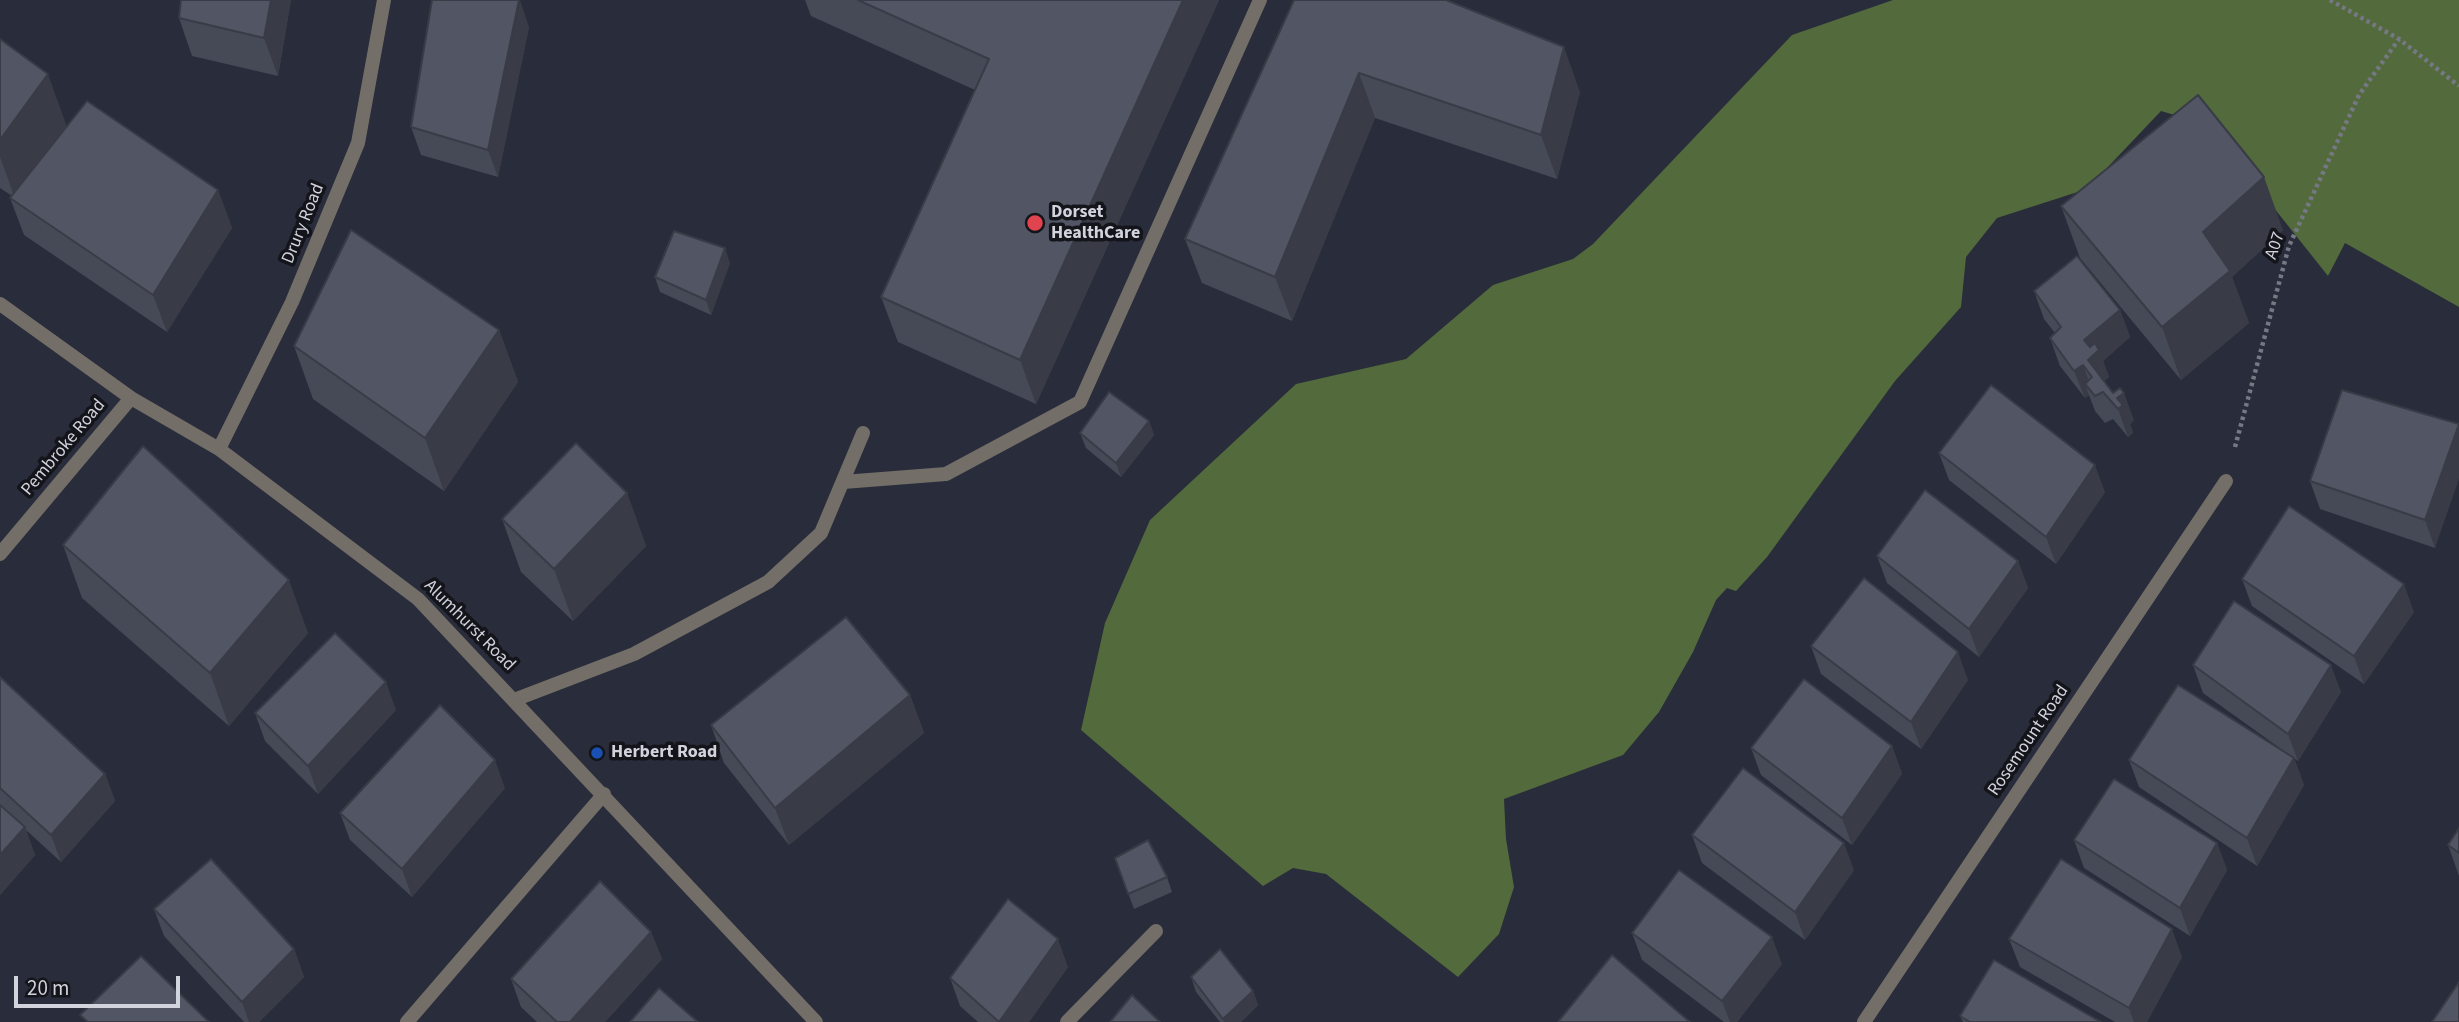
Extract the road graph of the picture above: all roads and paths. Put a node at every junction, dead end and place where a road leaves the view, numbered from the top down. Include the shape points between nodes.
1 (384, 0) edge
2 (1260, 0) edge
3 (2330, 0) edge
4 (2399, 39) junction
5 (2459, 86) edge
6 (0, 304) edge
7 (131, 398) junction
8 (863, 433) dead end
9 (219, 449) junction
10 (2226, 481) joint
11 (843, 482) junction
12 (0, 554) edge
13 (514, 700) junction
14 (604, 794) junction
15 (1156, 931) dead end
16 (407, 1022) edge
17 (816, 1022) edge
18 (1067, 1022) edge
19 (1864, 1022) edge

1 - 9 street, Drury Road via 358,143 292,302
2 - 11 street via 1080,402 946,474
3 - 4 path
4 - 5 path
4 - 10 path, A07 via 2359,95 2289,246
6 - 7 street, Alumhurst Road
7 - 9 street, Alumhurst Road
7 - 12 street, Pembroke Road
8 - 11 street
9 - 13 street, Alumhurst Road via 418,599
10 - 19 street, Rosemount Road
11 - 13 street via 821,533 768,582 634,654
13 - 14 street, Alumhurst Road
14 - 16 street
14 - 17 street, Alumhurst Road
15 - 18 street

